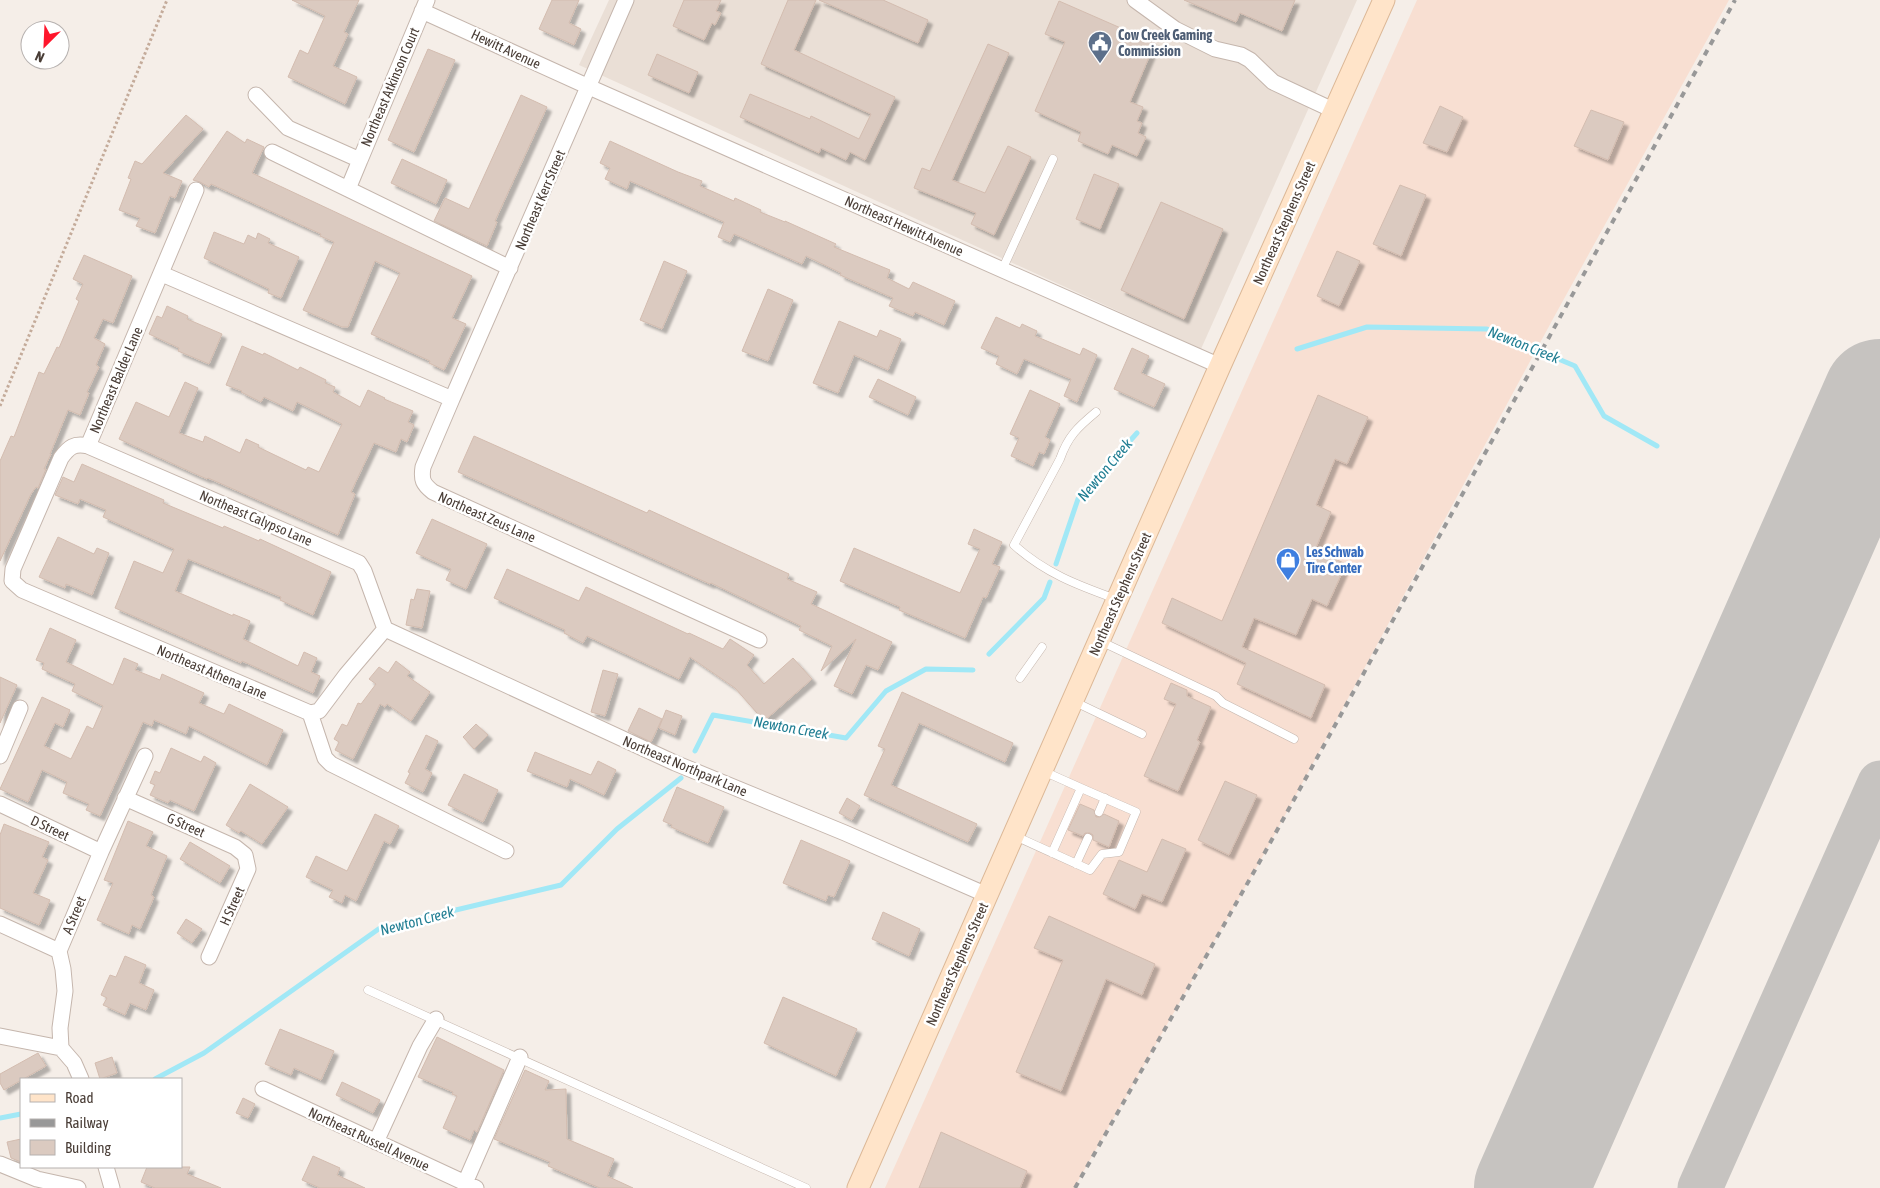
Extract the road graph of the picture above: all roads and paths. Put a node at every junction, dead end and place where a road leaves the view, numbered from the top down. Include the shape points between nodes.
1 (167, 0) edge
2 (626, 0) edge
3 (1135, 0) edge
4 (1384, 0) edge
5 (425, 6) edge
6 (589, 87) junction
7 (256, 95) dead end
8 (1335, 110) junction
9 (272, 152) dead end
10 (1053, 159) dead end
11 (360, 160) junction
12 (348, 189) junction
13 (196, 190) dead end
14 (510, 268) junction
15 (1002, 270) junction
16 (162, 274) junction
17 (1220, 366) junction
18 (452, 399) junction
19 (0, 406) edge
20 (1096, 412) dead end
21 (88, 446) junction
22 (12, 581) joint
23 (1118, 600) junction
24 (385, 629) junction
25 (759, 640) dead end
26 (1100, 641) junction
27 (1042, 647) dead end
28 (1020, 678) dead end
29 (1073, 702) junction
30 (20, 708) dead end
31 (310, 713) junction
32 (1142, 734) dead end
33 (1294, 739) dead end
34 (0, 756) edge
35 (145, 756) dead end
36 (1042, 771) junction
37 (1081, 788) junction
38 (125, 798) junction
39 (1105, 798) junction
40 (0, 804) edge
41 (1098, 812) dead end
42 (1013, 835) junction
43 (1088, 838) dead end
44 (506, 851) dead end
45 (101, 852) junction
46 (1052, 853) junction
47 (245, 855) joint
48 (1076, 864) junction
49 (987, 895) junction
50 (0, 924) edge
51 (59, 951) junction
52 (209, 957) dead end
53 (368, 990) dead end
54 (436, 1019) junction
55 (0, 1036) edge
56 (61, 1048) junction
57 (520, 1057) junction
58 (80, 1078) edge
59 (263, 1089) dead end
60 (376, 1142) junction
61 (0, 1164) edge
62 (106, 1168) edge
63 (471, 1186) edge
64 (78, 1188) edge
65 (112, 1188) edge
66 (806, 1188) edge
67 (858, 1188) edge

1 - 19 path
2 - 6 street, Northeast Kerr Street
3 - 8 street via 1176,29 1215,49 1250,60 1273,82
4 - 8 main road, Northeast Stephens Street
5 - 6 street, Hewitt Avenue
5 - 11 street, Northeast Atkinson Court
6 - 14 street, Northeast Kerr Street
6 - 15 street, Northeast Hewitt Avenue
7 - 11 street, Northeast Atkinson Court via 288,128
8 - 17 main road, Northeast Stephens Street
9 - 12 street
10 - 15 lane
11 - 12 street
12 - 14 street
13 - 16 street, Northeast Balder Lane
14 - 18 street, Northeast Kerr Street
15 - 17 street, Northeast Hewitt Avenue
16 - 18 street
16 - 21 street, Northeast Balder Lane
17 - 23 main road, Northeast Stephens Street
18 - 25 street, Northeast Zeus Lane via 423,467 421,478 425,486
20 - 23 lane via 1075,429 1065,445 1014,545 1054,574
21 - 22 street, Northeast Balder Lane via 77,444 68,448 61,458 13,569
21 - 24 street, Northeast Calypso Lane via 359,563
22 - 31 street, Northeast Athena Lane via 22,590
23 - 26 main road, Northeast Stephens Street
24 - 31 street via 319,711
24 - 49 street, Northeast Northpark Lane via 676,763
26 - 29 main road, Northeast Stephens Street
26 - 33 lane via 1216,696 1223,703
27 - 28 lane
29 - 32 lane
29 - 36 main road, Northeast Stephens Street
30 - 34 street
31 - 44 street via 325,758 331,764
35 - 38 street, A Street
36 - 37 lane
36 - 42 main road, Northeast Stephens Street
37 - 39 lane
37 - 46 lane
38 - 45 street, A Street
38 - 47 street, G Street
39 - 41 lane
39 - 48 lane via 1136,812 1119,852 1102,854 1090,870
40 - 45 street, D Street
42 - 46 lane
42 - 49 main road, Northeast Stephens Street
43 - 48 lane
45 - 51 street, A Street
46 - 48 lane
47 - 52 street, H Street via 248,869
49 - 67 main road, Northeast Stephens Street
50 - 51 street
51 - 56 street, A Street via 65,991
53 - 54 lane
54 - 57 lane
54 - 60 street via 420,1046
55 - 56 street
56 - 58 street via 74,1063
57 - 63 street
57 - 66 lane
59 - 60 street, Northeast Russell Avenue
60 - 63 street, Northeast Russell Avenue
61 - 64 street via 36,1179
62 - 65 street

